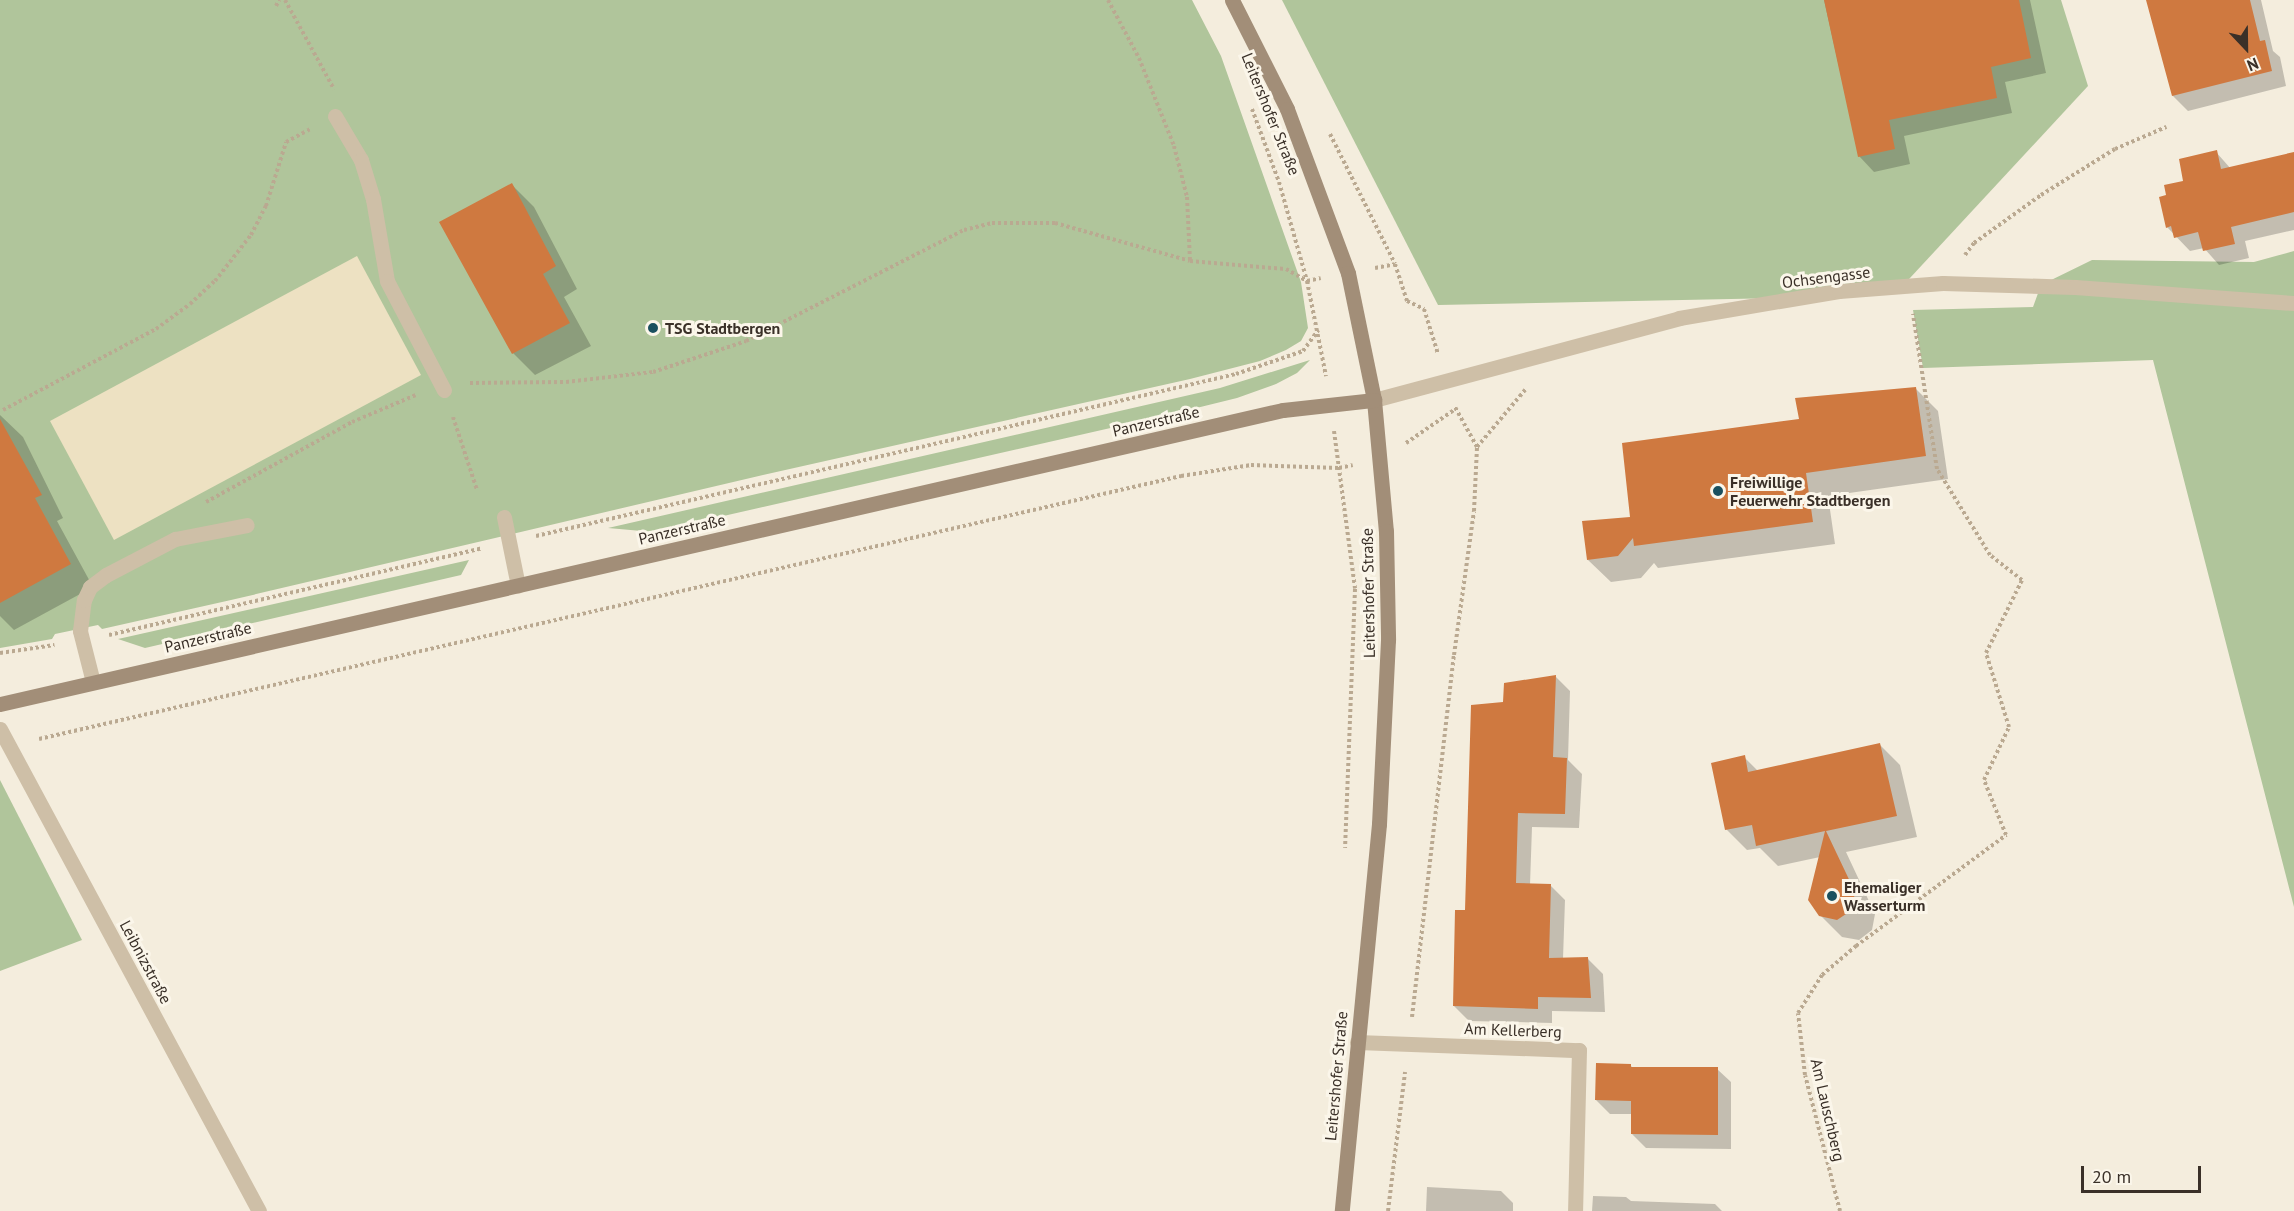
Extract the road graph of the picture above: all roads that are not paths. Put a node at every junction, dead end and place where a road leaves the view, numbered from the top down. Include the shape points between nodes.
1 (1232, 0) edge
2 (335, 116) road end
3 (2294, 303) edge
4 (444, 390) road end
5 (1374, 400) junction
6 (504, 517) dead end
7 (247, 525) dead end
8 (518, 586) junction
9 (93, 681) junction
10 (0, 704) edge
11 (0, 729) edge
12 (1357, 1042) junction
13 (259, 1211) edge
14 (1342, 1211) edge
15 (1575, 1211) edge

1 - 5 street, Leitershofer Straße via 1287,109 1348,273
2 - 4 street via 361,160 373,199 387,281
3 - 5 street, Ochsengasse via 2086,288 1943,283 1839,291 1679,318
5 - 8 street, Panzerstraße via 1283,410
5 - 12 street, Leitershofer Straße via 1386,531 1388,640 1379,824
6 - 8 street
7 - 9 street via 175,539 90,587 84,600 82,641
8 - 9 street, Panzerstraße
9 - 10 street, Panzerstraße
11 - 13 street, Leibnizstraße
12 - 14 street, Leitershofer Straße
12 - 15 street, Am Kellerberg via 1579,1050

